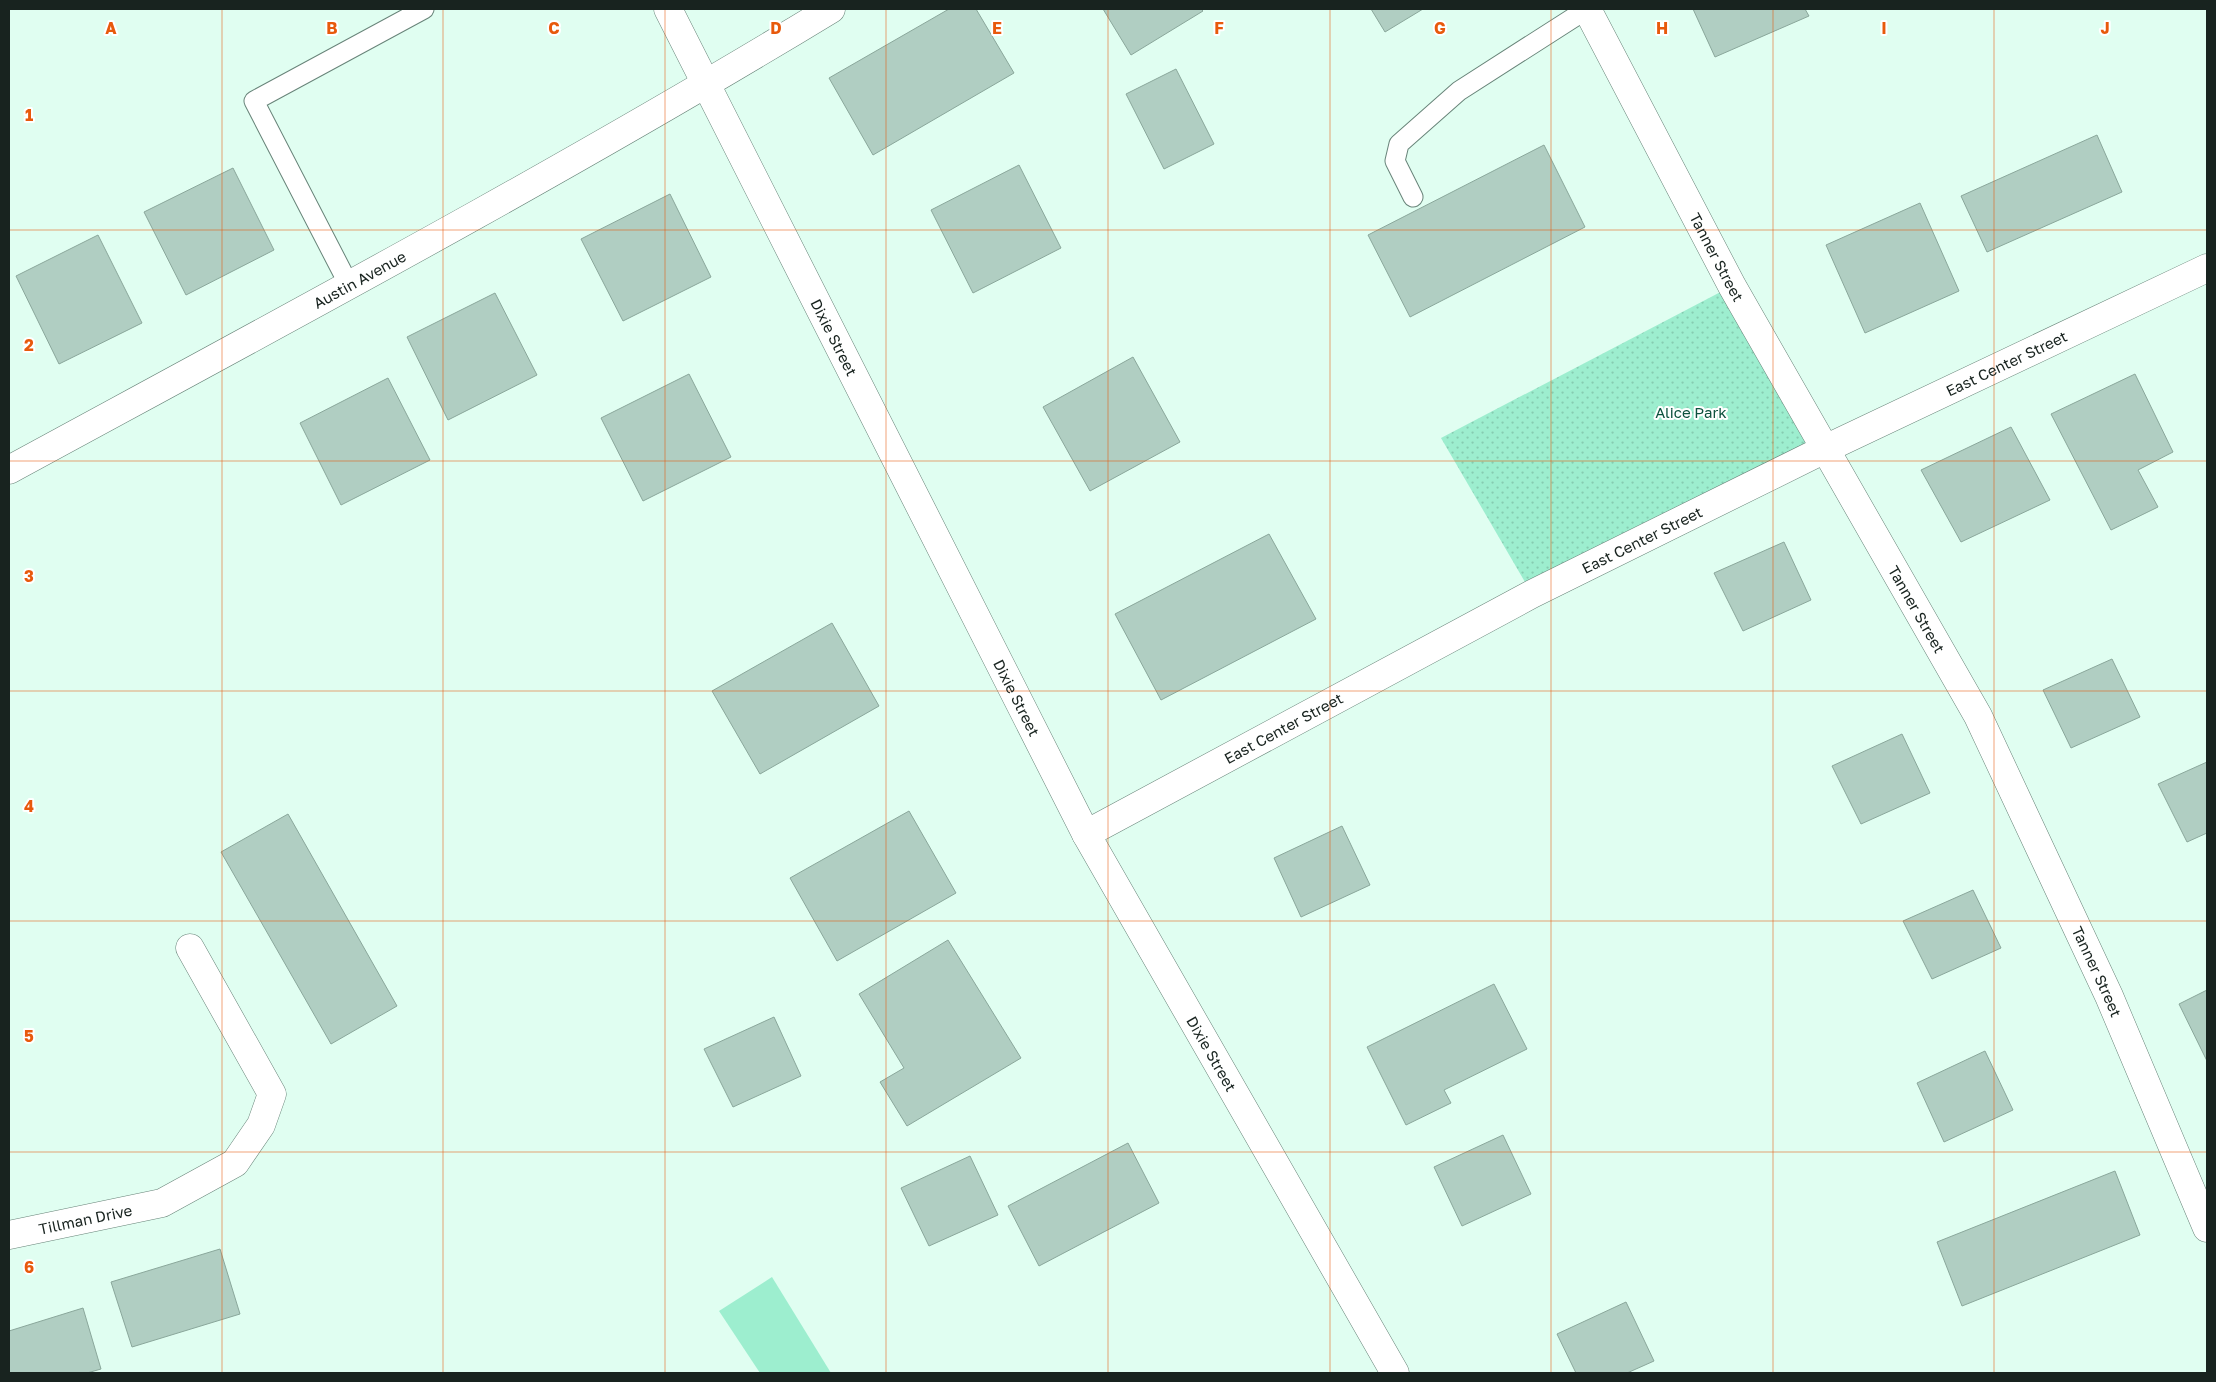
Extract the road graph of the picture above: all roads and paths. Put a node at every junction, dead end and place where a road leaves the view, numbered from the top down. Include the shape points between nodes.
1 (424, 9) edge
2 (668, 9) edge
3 (831, 9) edge
4 (1587, 9) edge
5 (707, 85) junction
6 (1413, 197) dead end
7 (2207, 268) edge
8 (350, 285) junction
9 (1825, 449) junction
10 (9, 470) edge
11 (1086, 834) junction
12 (190, 948) dead end
13 (2207, 1228) edge
14 (9, 1235) edge
15 (1394, 1373) edge

1 - 8 lane via 254,101
2 - 5 street, Dixie Street
3 - 5 street, Austin Avenue
4 - 6 lane via 1459,90 1399,144 1395,161
4 - 9 street, Tanner Street via 1732,286
5 - 8 street, Austin Avenue
5 - 11 street, Dixie Street
7 - 9 street, East Center Street
8 - 10 street, Austin Avenue
9 - 11 street, East Center Street via 1532,594
9 - 13 street, Tanner Street via 1978,716 2109,996
11 - 15 street, Dixie Street
12 - 14 street, Tillman Drive via 272,1094 261,1125 235,1163 162,1203

